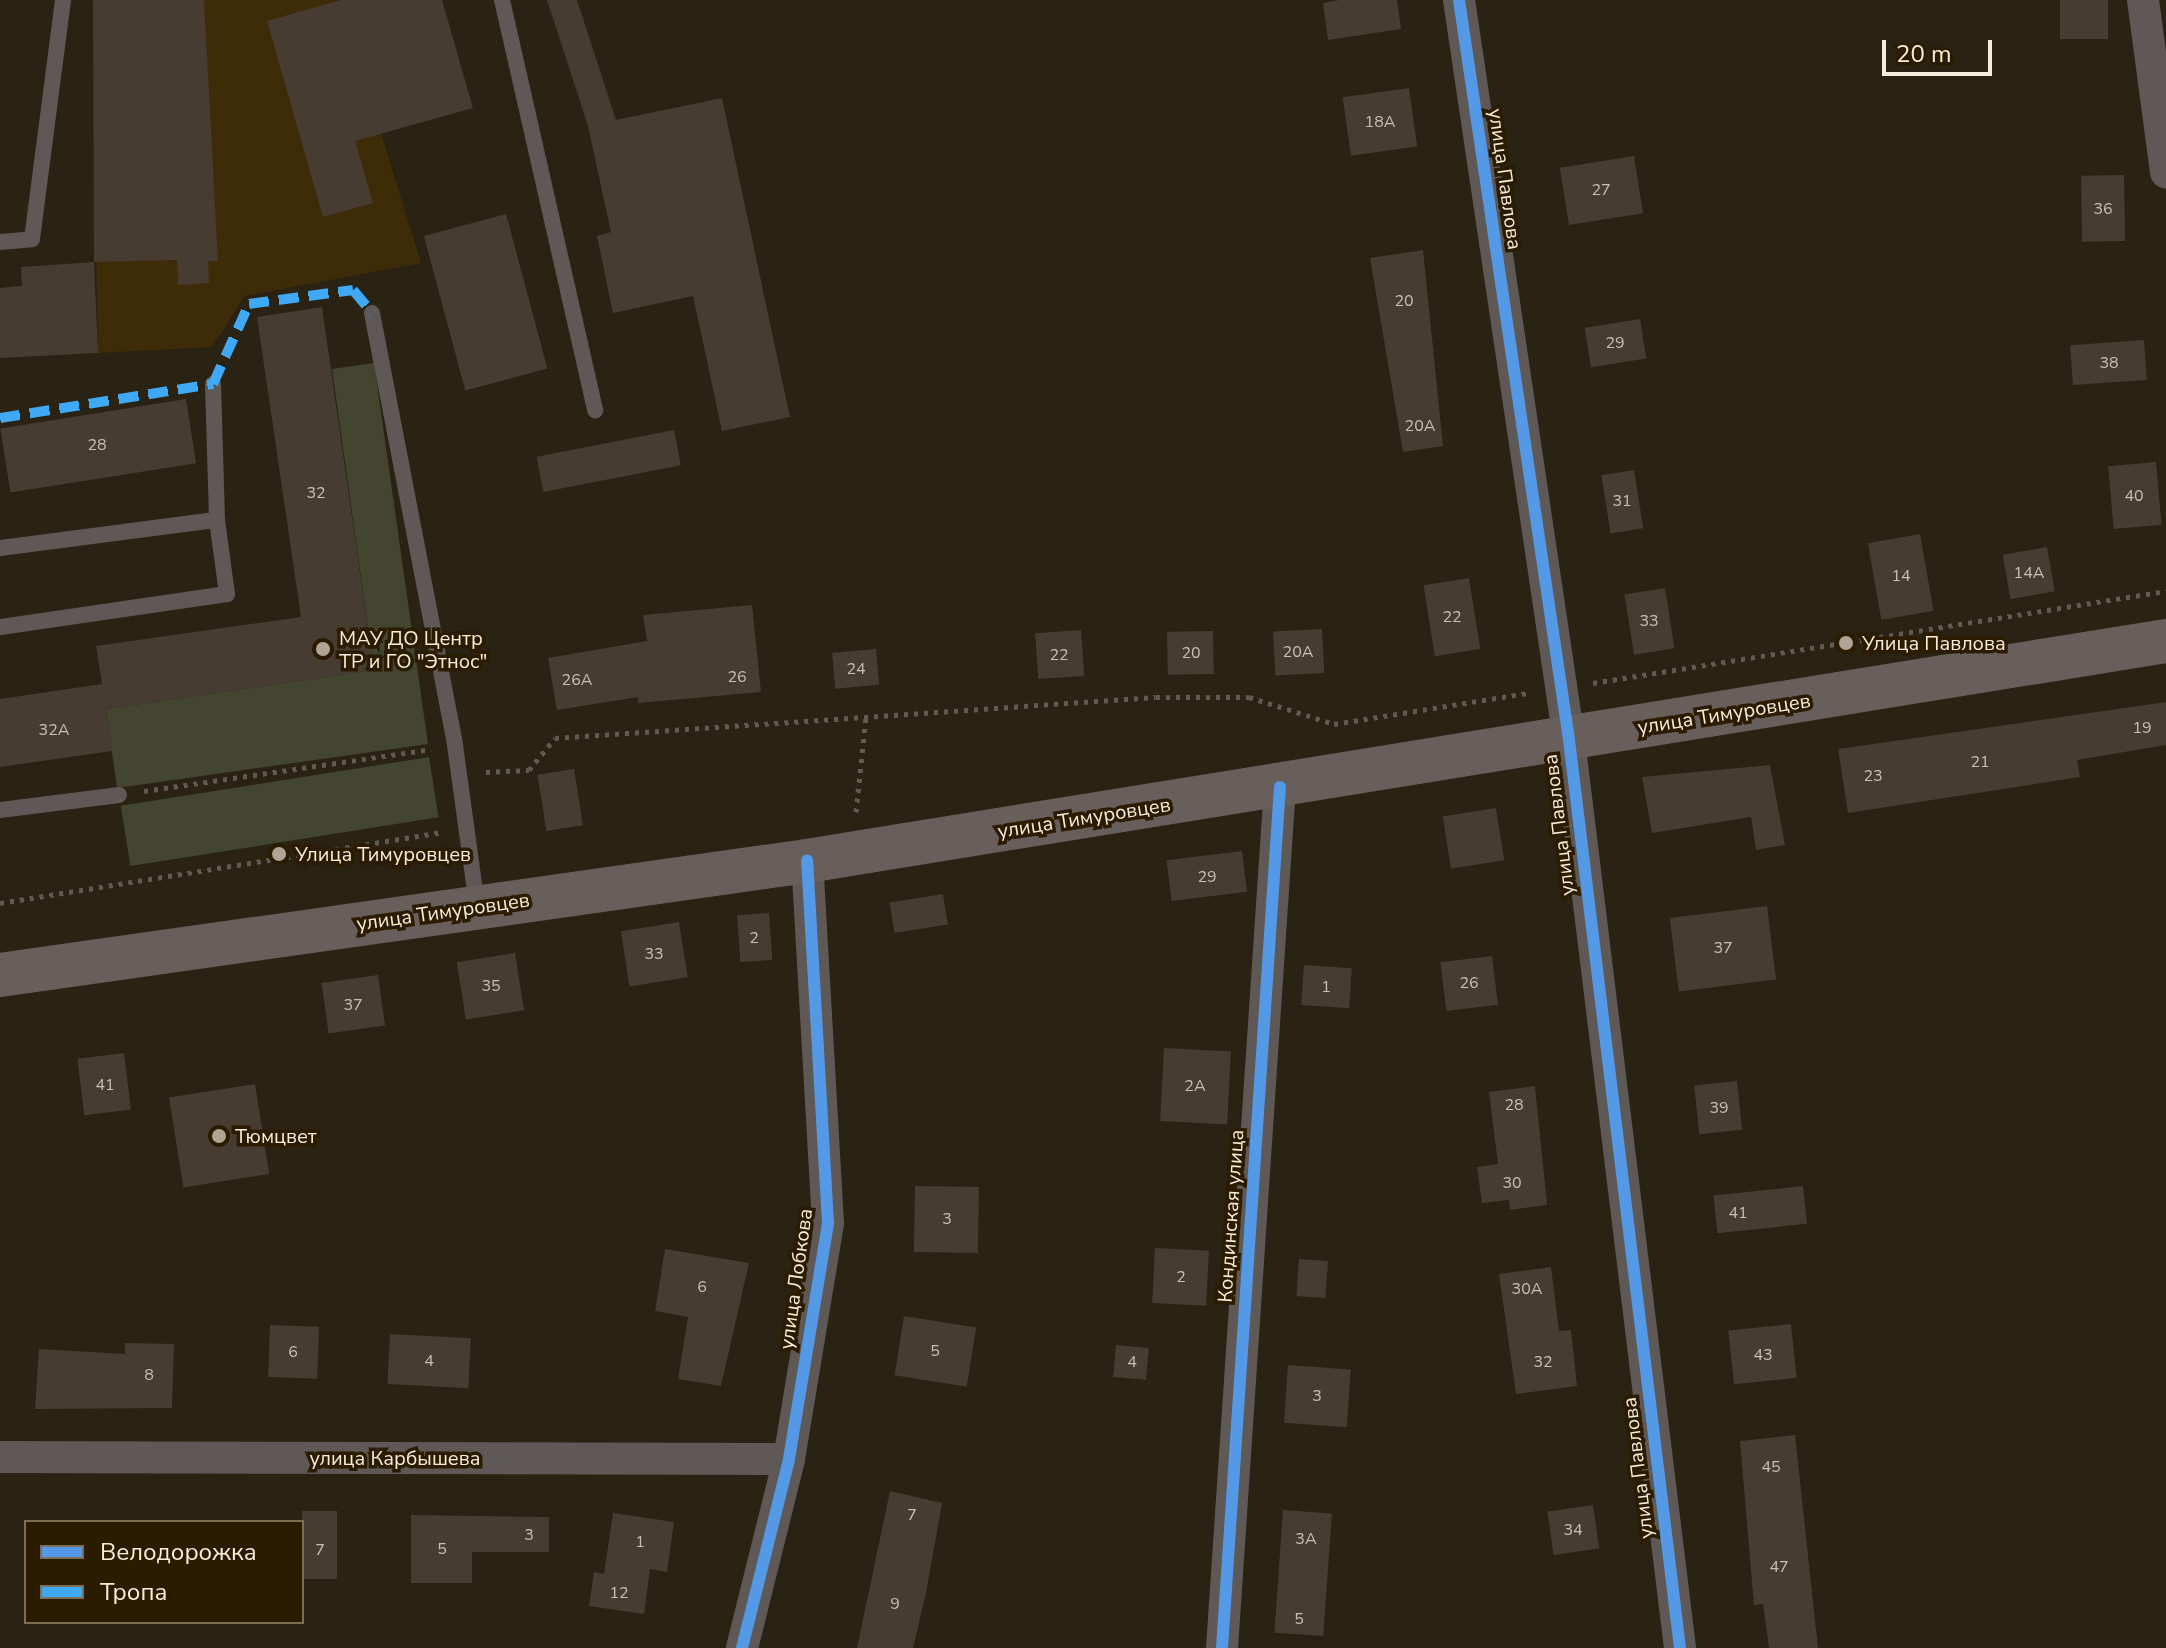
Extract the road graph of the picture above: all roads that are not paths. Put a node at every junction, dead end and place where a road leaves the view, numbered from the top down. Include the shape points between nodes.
1 (63, 0) edge
2 (502, 0) edge
3 (1459, 0) edge
4 (2143, 0) edge
5 (2166, 172) edge
6 (0, 242) edge
7 (372, 313) dead end
8 (213, 384) dead end
9 (595, 411) dead end
10 (217, 520) junction
11 (0, 548) edge
12 (0, 627) edge
13 (2166, 641) edge
14 (1569, 740) junction
15 (1280, 787) junction
16 (119, 795) road end
17 (0, 810) edge
18 (807, 861) junction
19 (478, 907) junction
20 (0, 975) edge
21 (0, 1457) edge
22 (789, 1459) junction
23 (742, 1648) edge
24 (1222, 1648) edge
25 (1680, 1648) edge

1 - 6 lane via 32,239
2 - 9 lane
3 - 14 street, улица Павлова
4 - 5 street
7 - 19 lane via 455,745
8 - 10 lane
10 - 11 lane
10 - 12 lane via 227,594
13 - 14 main road, улица Тимуровцев
14 - 15 main road, улица Тимуровцев
14 - 25 street, улица Павлова
15 - 18 main road, улица Тимуровцев
15 - 24 street, Кондинская улица
16 - 17 lane
18 - 19 main road, улица Тимуровцев
18 - 22 street, улица Лобкова via 828,1223
19 - 20 main road, улица Тимуровцев
21 - 22 street, улица Карбышева
22 - 23 street, улица Лобкова

